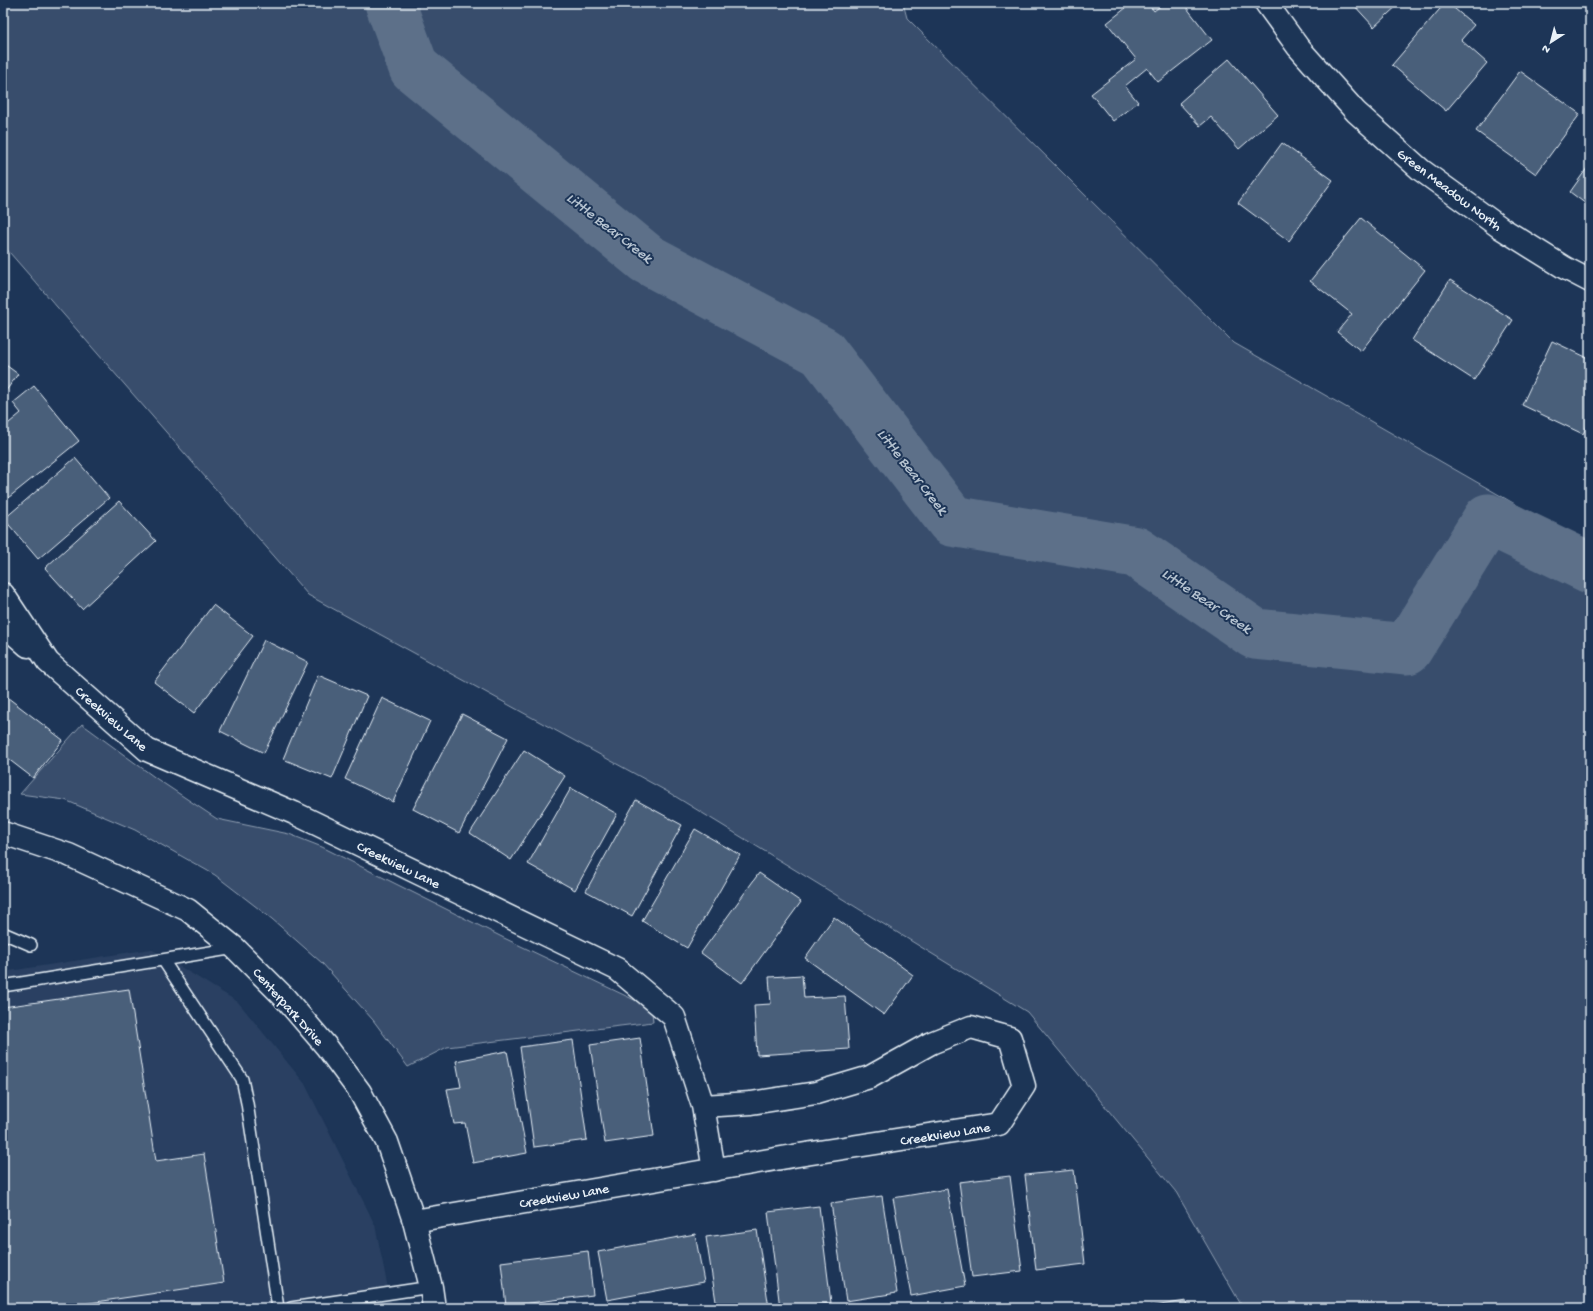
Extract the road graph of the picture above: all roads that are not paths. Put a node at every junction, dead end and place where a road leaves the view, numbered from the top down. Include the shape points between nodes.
1 (1266, 3) edge
2 (1590, 281) edge
3 (3, 594) edge
4 (3, 624) edge
5 (48, 662) junction
6 (3, 833) edge
7 (3, 933) edge
8 (31, 945) dead end
9 (235, 948) junction
10 (163, 960) junction
11 (3, 986) edge
12 (703, 1106) junction
13 (714, 1170) junction
14 (414, 1221) junction
15 (432, 1298) edge
16 (278, 1308) edge
17 (291, 1308) edge

1 - 2 street, Green Meadow North via 1298,47 1356,112 1420,170 1501,228
3 - 5 street, Creekview Lane
4 - 5 street, Creekview Lane
5 - 12 street, Creekview Lane via 147,750 294,813 617,969 674,1017
6 - 9 street, Centerpark Drive via 69,855 188,910
7 - 8 lane
9 - 10 lane
9 - 14 street, Centerpark Drive via 284,997 326,1046 360,1092 387,1142
10 - 11 lane
10 - 16 lane via 242,1080
12 - 13 street, Creekview Lane
12 - 13 street, Creekview Lane via 751,1103 824,1091 870,1077 931,1043 970,1027 1010,1038 1024,1086 999,1124
13 - 14 street, Creekview Lane
14 - 15 street, Centerpark Drive
15 - 17 lane

